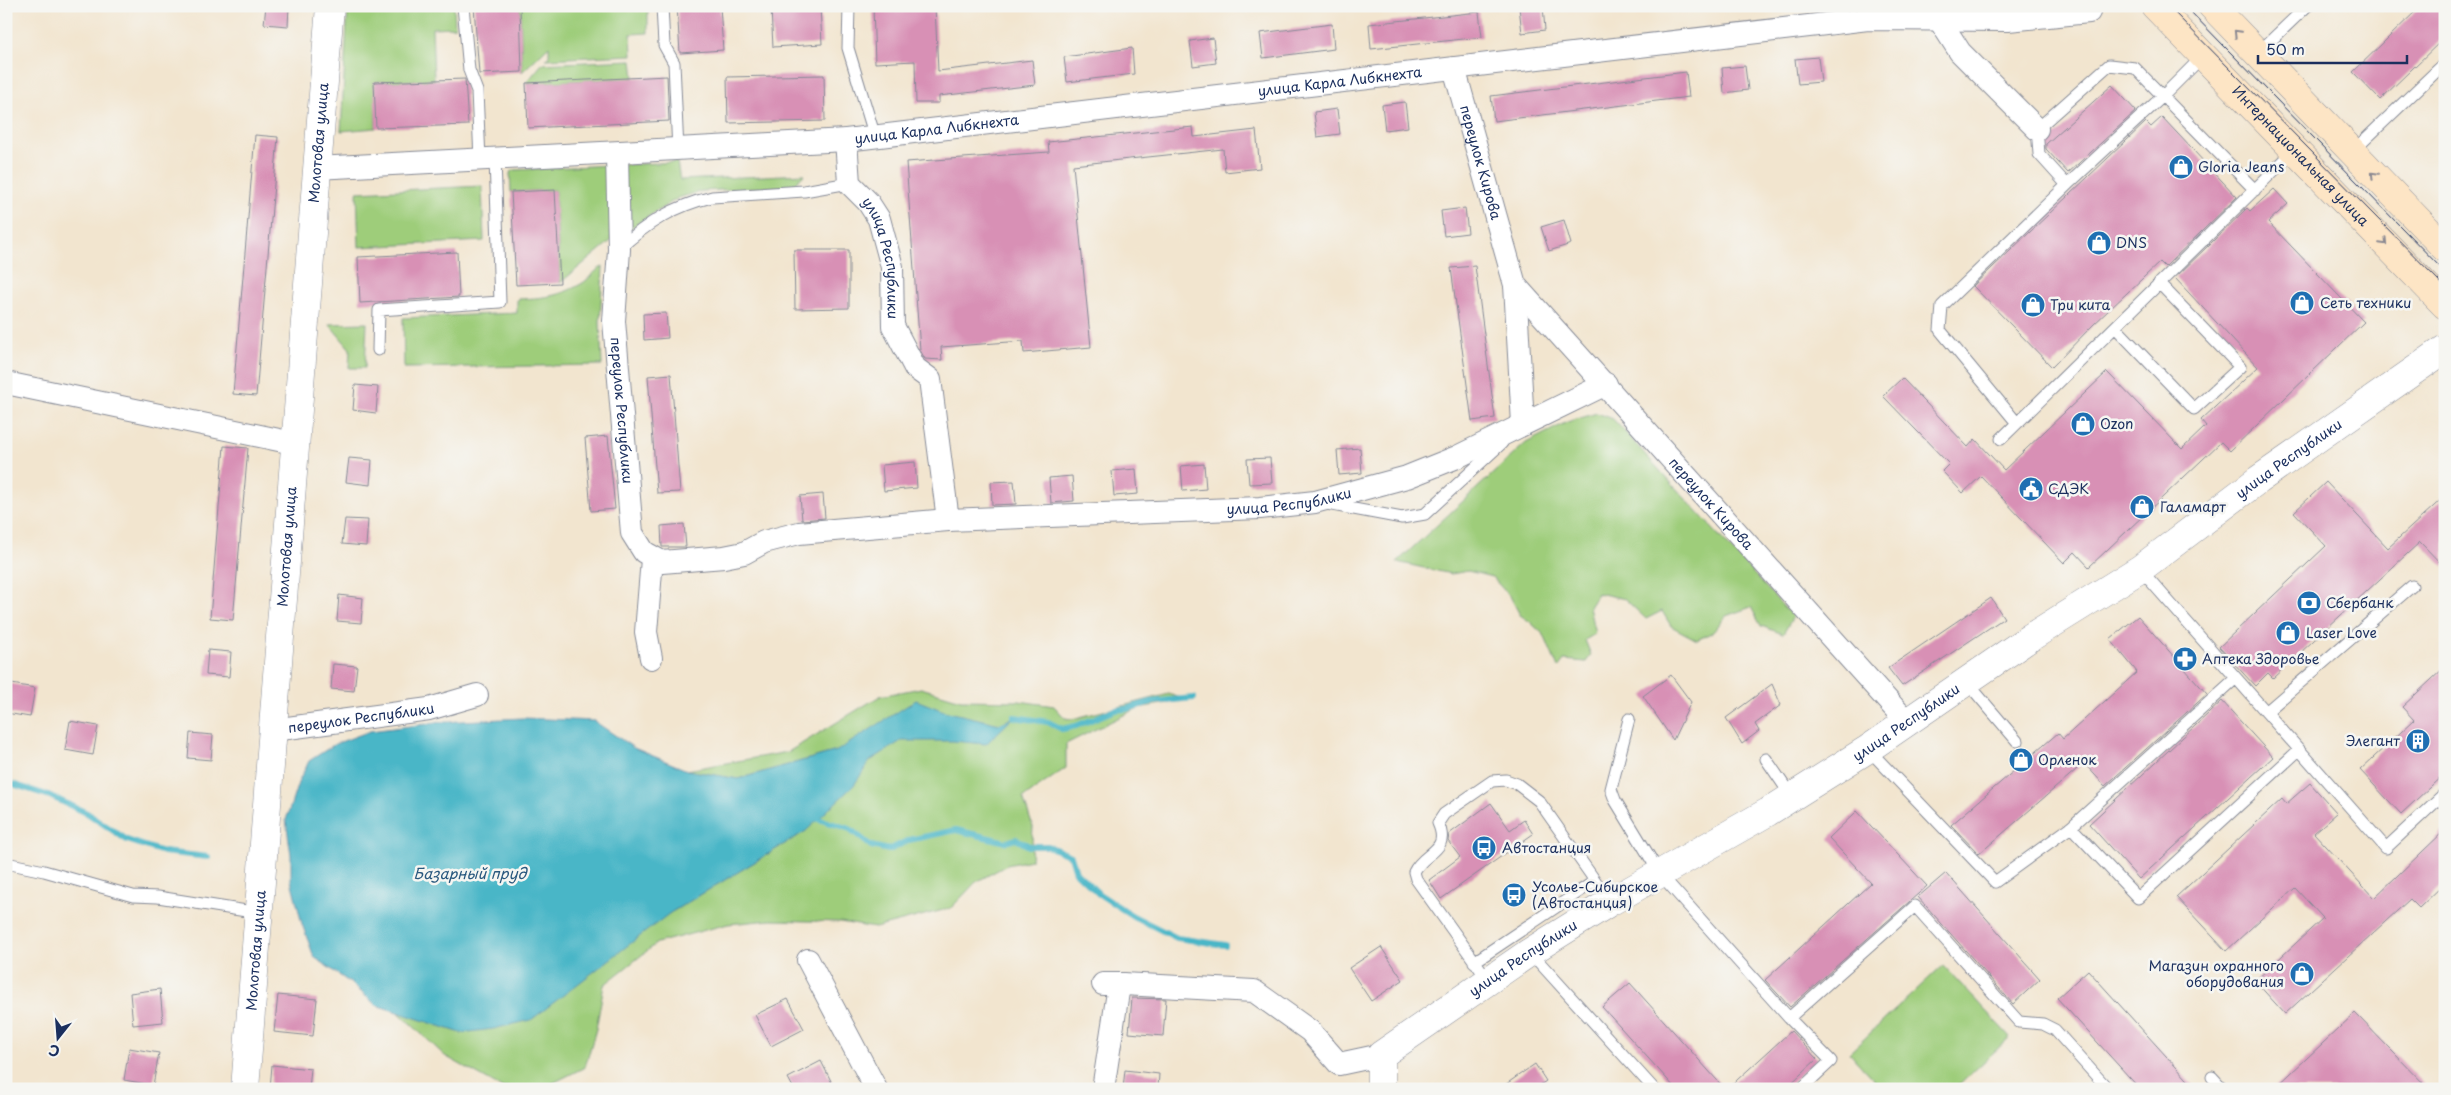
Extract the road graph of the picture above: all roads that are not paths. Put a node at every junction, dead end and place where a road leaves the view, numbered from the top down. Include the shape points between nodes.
1 (330, 6) edge
2 (463, 6) edge
3 (662, 6) edge
4 (849, 6) edge
5 (2154, 6) edge
6 (2212, 6) edge
7 (2307, 6) edge
8 (1935, 12) edge
9 (2088, 12) dead end
10 (1871, 13) edge
11 (2257, 54) junction
12 (2203, 56) junction
13 (2443, 67) edge
14 (1454, 68) junction
15 (2163, 96) junction
16 (2037, 129) junction
17 (875, 137) junction
18 (846, 140) junction
19 (2295, 150) junction
20 (678, 151) junction
21 (2352, 152) junction
22 (617, 154) junction
23 (487, 160) junction
24 (316, 168) junction
25 (848, 184) junction
26 (2066, 185) junction
27 (2255, 190) junction
28 (2445, 248) edge
29 (618, 250) junction
30 (2159, 283) junction
31 (1515, 285) junction
32 (2445, 305) edge
33 (2115, 327) junction
34 (2445, 349) edge
35 (378, 350) dead end
36 (6, 383) edge
37 (1606, 384) junction
38 (2017, 423) junction
39 (1523, 424) junction
40 (2001, 439) dead end
41 (293, 443) junction
42 (1315, 502) junction
43 (948, 520) junction
44 (652, 559) junction
45 (2140, 569) junction
46 (2412, 586) dead end
47 (651, 658) dead end
48 (2236, 678) junction
49 (1966, 681) junction
50 (477, 695) dead end
51 (2266, 712) junction
52 (1629, 719) dead end
53 (1907, 722) junction
54 (273, 730) junction
55 (2016, 741) dead end
56 (1868, 749) junction
57 (2300, 750) junction
58 (1766, 759) dead end
59 (2445, 793) edge
60 (1792, 797) junction
61 (2071, 827) junction
62 (6, 862) edge
63 (1660, 874) junction
64 (1603, 892) junction
65 (259, 913) junction
66 (1530, 952) junction
67 (808, 960) dead end
68 (1481, 971) junction
69 (1789, 1018) junction
70 (1380, 1055) junction
71 (2212, 1077) dead end
72 (245, 1089) edge
73 (876, 1089) edge
74 (1103, 1089) edge
75 (1381, 1089) edge
76 (1654, 1089) edge
77 (1801, 1089) edge
78 (2108, 1089) edge
79 (2223, 1089) edge

1 - 24 street, Молотовая улица
2 - 23 lane via 469,70 477,91
3 - 20 lane via 664,45 674,63
4 - 17 lane via 848,48
5 - 12 main road, Интернациональная улица
11 -> 6 main road
7 - 11 lane
8 - 9 street, улица Карла Либкнехта via 2008,20
8 - 10 street, улица Карла Либкнехта
8 - 16 street via 1960,52
10 - 14 street, улица Карла Либкнехта
11 - 21 main road
12 - 15 lane
12 - 19 main road, Интернациональная улица
13 - 21 lane
14 - 17 street, улица Карла Либкнехта
14 - 31 street, переулок Кирова
15 - 16 lane via 2135,68 2109,65
15 - 26 lane
15 - 27 lane
16 - 26 lane via 2039,154
17 - 18 street, улица Карла Либкнехта
18 - 20 street, улица Карла Либкнехта
18 - 25 street, улица Республики
19 - 27 lane
19 -> 32 main road, Интернациональная улица
20 - 22 street, улица Карла Либкнехта
28 -> 21 main road
22 - 23 street, улица Карла Либкнехта
22 - 29 street, переулок Республики
23 - 24 street, улица Карла Либкнехта
23 - 35 lane via 500,302 379,310
24 - 41 street, Молотовая улица
25 - 29 lane via 700,200 663,214
25 - 43 street, улица Республики via 868,202 879,220 892,267 893,326 915,368 930,379
26 - 38 lane via 1942,306 1940,330
27 - 30 lane
29 - 44 street, переулок Республики via 614,320 632,533
30 - 33 lane
30 - 33 lane via 2240,367 2194,409
31 - 37 street, переулок Кирова
31 - 39 street, переулок Кирова
33 - 38 lane
34 - 45 street, улица Республики via 2258,480
36 - 41 street
37 - 39 street, улица Республики
37 - 53 street, переулок Кирова
38 - 40 lane
39 - 42 street, улица Республики via 1457,457 1407,477
39 - 42 lane via 1425,514 1402,518
41 - 54 street, Молотовая улица
42 - 43 street, улица Республики via 1260,508
43 - 44 street, улица Республики via 799,533 724,557 662,562
44 - 47 street via 646,632
45 - 48 lane
45 - 49 street, улица Республики
46 - 51 lane
48 - 51 lane
48 - 61 lane
49 - 53 street, улица Республики
49 - 55 lane
50 - 54 street, переулок Республики via 429,709
51 - 57 lane
52 - 63 lane via 1611,789
53 - 56 street, улица Республики
54 - 65 street, Молотовая улица
56 - 60 street, улица Республики
56 - 61 lane via 1995,882
57 - 59 lane via 2386,848
57 - 61 lane via 2138,898
58 - 60 lane
60 - 63 street, улица Республики
62 - 65 lane via 133,896 158,896
63 - 64 street, улица Республики
63 - 69 lane
64 - 66 street, улица Республики
64 - 68 lane
64 - 68 lane via 1539,801 1516,784 1506,780 1492,781 1444,814 1438,823 1442,833 1440,844 1418,862 1414,872 1416,880
65 - 72 street, Молотовая улица
66 - 68 street, улица Республики
66 - 76 lane
67 - 73 street
68 - 70 street, улица Республики
69 - 77 lane via 1831,1061
69 - 78 lane via 1915,906 2020,1022 2042,1024 2055,1030
70 - 74 street via 1339,1064 1310,1031 1254,991 1113,984 1118,992
70 - 75 street
71 - 79 lane

